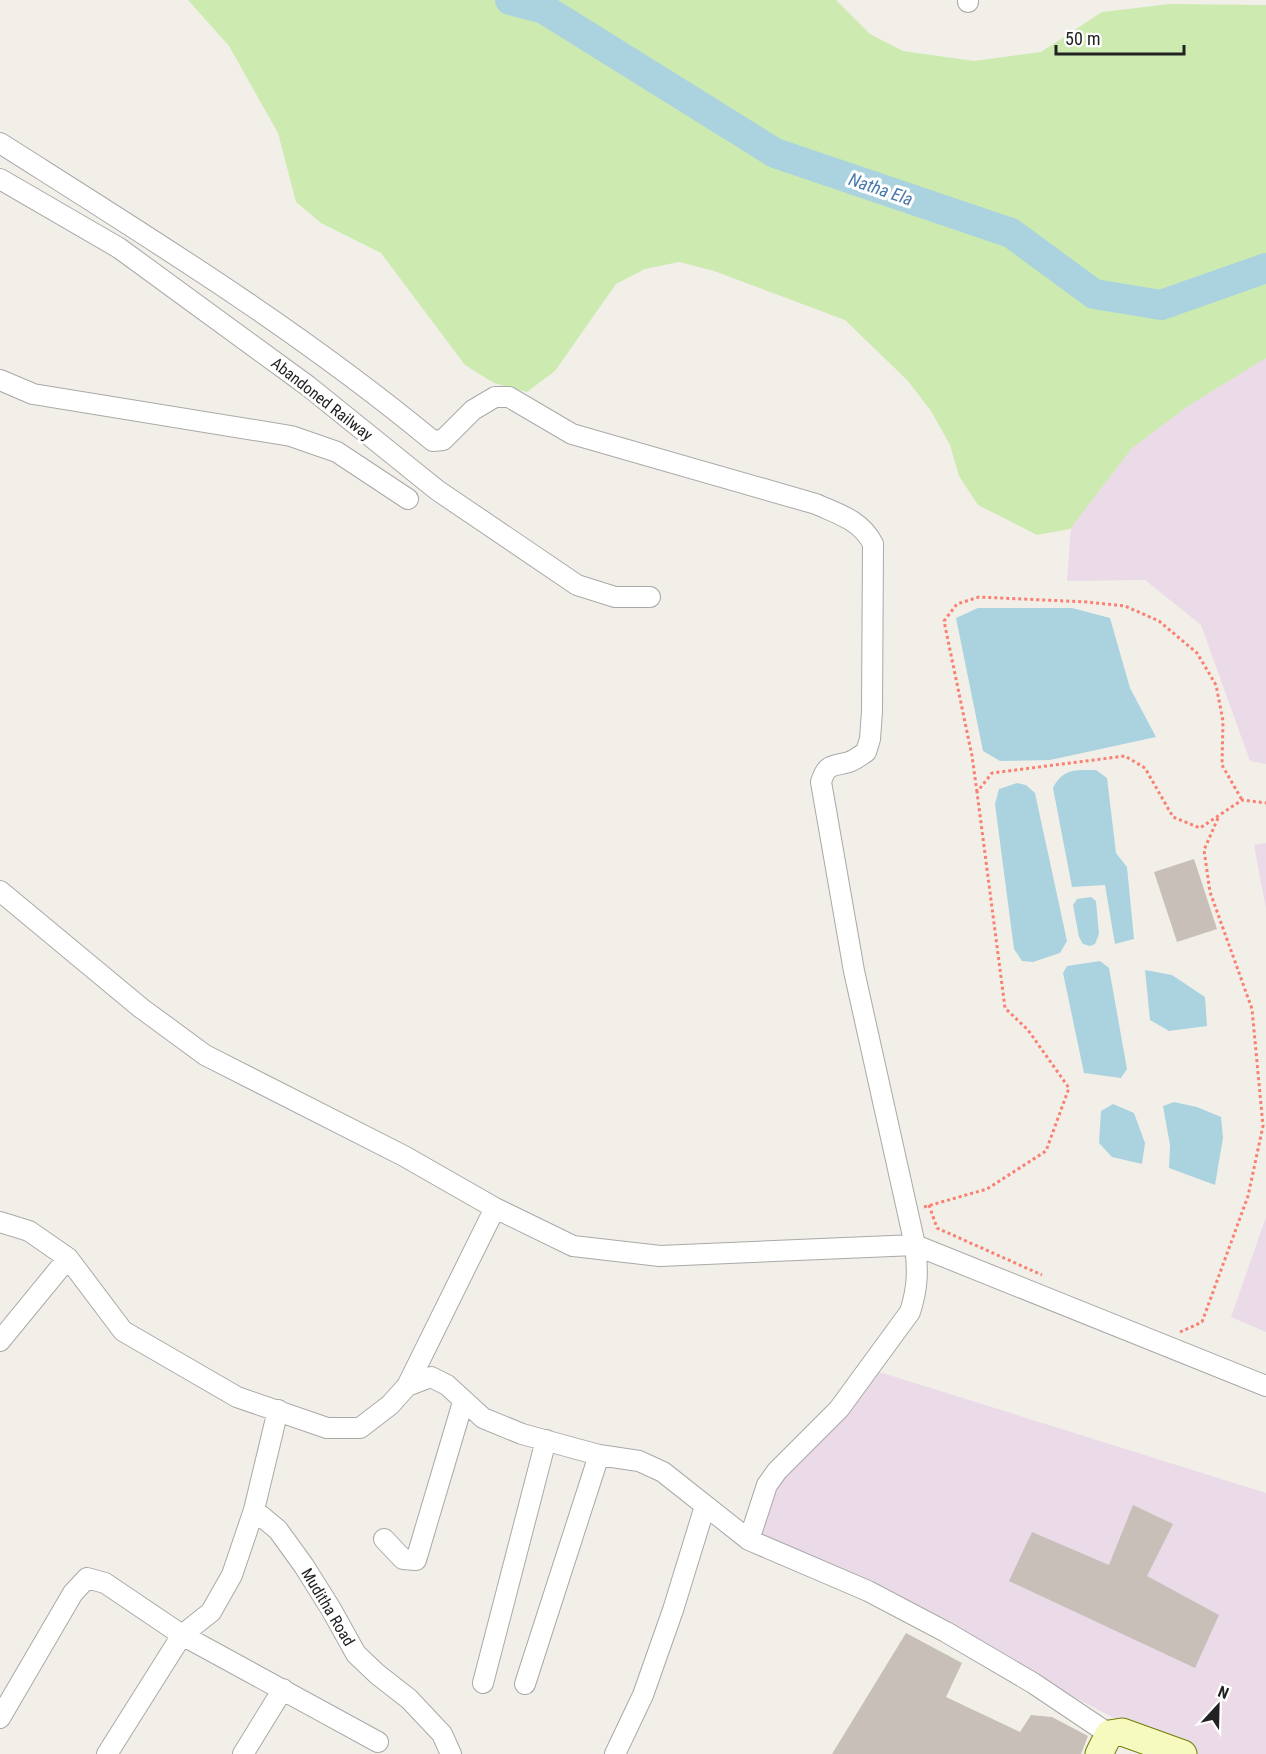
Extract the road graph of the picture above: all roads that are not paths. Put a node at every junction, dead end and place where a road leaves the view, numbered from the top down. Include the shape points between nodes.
1 (0, 143) edge
2 (0, 179) edge
3 (0, 380) edge
4 (408, 499) dead end
5 (650, 597) dead end
6 (0, 891) edge
7 (495, 1208) junction
8 (0, 1222) edge
9 (915, 1245) junction
10 (68, 1258) junction
11 (0, 1341) edge
12 (407, 1386) junction
13 (1266, 1386) edge
14 (463, 1402) junction
15 (278, 1410) junction
16 (546, 1440) junction
17 (599, 1455) junction
18 (705, 1506) junction
19 (254, 1510) junction
20 (384, 1539) dead end
21 (749, 1540) junction
22 (182, 1635) junction
23 (483, 1683) dead end
24 (525, 1684) dead end
25 (283, 1689) junction
26 (0, 1718) edge
27 (378, 1742) dead end
28 (1104, 1744) edge
29 (107, 1754) edge
30 (243, 1754) edge
31 (451, 1754) edge
32 (615, 1754) edge
33 (1183, 1754) edge

1 - 9 street via 192,264 351,375 433,441 443,440 473,410 495,397 509,397 572,434 816,504 867,532 873,544 870,739 866,752 851,761 832,765 824,771 821,783 854,971
2 - 5 street, Abandoned Railway via 118,248 308,386 437,490 577,585 615,597
3 - 4 street via 33,394 291,436 338,452
6 - 7 street via 141,1008 205,1055 404,1156
7 - 9 street via 573,1246 660,1256
7 - 12 street
8 - 10 street via 29,1231
9 - 13 street
9 - 21 street via 918,1272 909,1312 839,1409 767,1485
10 - 11 street
10 - 15 street via 123,1331 237,1397
12 - 14 street via 431,1377 447,1385
12 - 15 street via 360,1428 327,1428
14 - 16 street via 483,1418
14 - 20 street via 416,1560 403,1559
15 - 19 street
16 - 17 street
16 - 23 street
17 - 18 street via 639,1461 655,1468
17 - 24 street
18 - 21 street
18 - 32 street via 643,1695
19 - 22 street via 232,1575 212,1611
19 - 31 street, Muditha Road via 278,1530 304,1566 356,1654 442,1734
21 - 28 street via 868,1591 946,1632 1033,1683
22 - 25 street
22 - 26 street via 105,1583 87,1578 73,1593
22 - 29 street
25 - 27 street
25 - 30 street
28 - 33 street via 1122,1732

